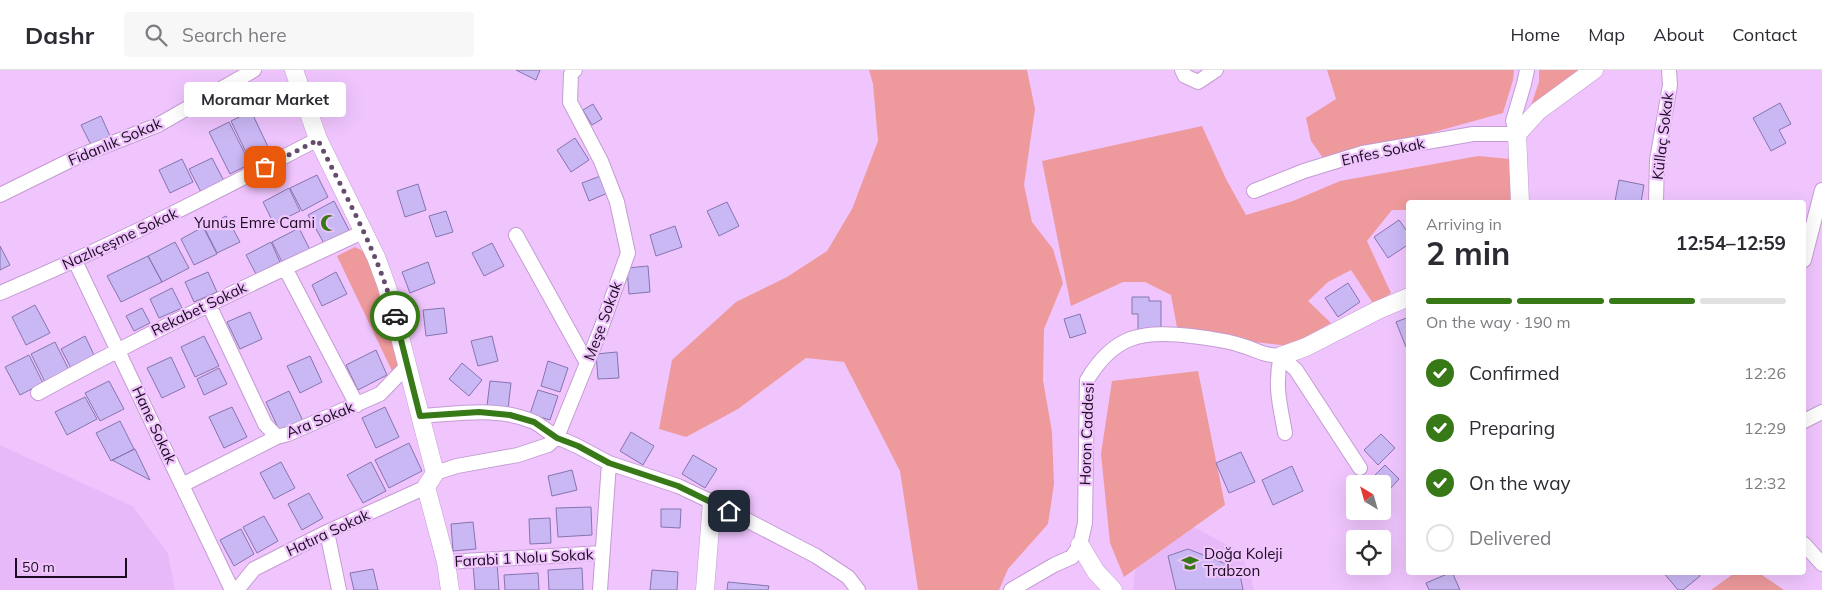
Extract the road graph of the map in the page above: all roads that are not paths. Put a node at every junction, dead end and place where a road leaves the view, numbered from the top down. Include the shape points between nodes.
1 (254, 70) edge
2 (294, 70) edge
3 (575, 70) edge
4 (1182, 70) edge
5 (1216, 70) edge
6 (1527, 70) edge
7 (1594, 70) edge
8 (1668, 70) edge
9 (1517, 134) junction
10 (318, 140) junction
11 (1822, 190) edge
12 (1254, 191) dead end
13 (0, 195) edge
14 (1520, 200) edge
15 (1656, 200) edge
16 (363, 232) junction
17 (516, 235) dead end
18 (1806, 252) edge
19 (75, 261) junction
20 (285, 268) junction
21 (0, 293) edge
22 (1406, 298) edge
23 (209, 305) junction
24 (118, 349) junction
25 (1281, 356) junction
26 (588, 363) junction
27 (407, 366) junction
28 (38, 392) dead end
29 (357, 405) junction
30 (1822, 412) edge
31 (420, 416) junction
32 (1806, 420) edge
33 (1285, 433) dead end
34 (277, 437) junction
35 (557, 438) junction
36 (609, 463) junction
37 (1360, 468) dead end
38 (431, 480) junction
39 (182, 485) junction
40 (712, 502) junction
41 (327, 532) junction
42 (1080, 544) junction
43 (1806, 546) edge
44 (602, 553) junction
45 (446, 562) junction
46 (1822, 564) edge
47 (232, 590) edge
48 (237, 590) edge
49 (339, 590) edge
50 (450, 590) edge
51 (600, 590) edge
52 (705, 590) edge
53 (858, 590) edge
54 (1011, 590) edge
55 (1113, 590) edge

1 - 13 street, Fidanlık Sokak via 158,125 77,157
2 - 10 street
3 - 26 street, Meşe Sokak via 571,74 570,102 601,161 617,202 628,252
4 - 5 street via 1185,76 1198,82
6 - 9 street via 1513,121
7 - 9 street via 1538,111
8 - 15 street, Küllaç Sokak via 1670,85 1657,160
9 - 12 street, Enfes Sokak via 1474,134 1363,154 1304,171
9 - 14 street
10 - 16 street
10 - 19 street, Nazlıçeşme Sokak
11 - 18 street
16 - 20 street, Rekabet Sokak
16 - 27 street via 387,286
17 - 26 street
19 - 21 street, Nazlıçeşme Sokak
19 - 24 street, Hane Sokak
20 - 23 street, Rekabet Sokak
20 - 29 street
22 - 25 street, Horon Caddesi
23 - 24 street, Rekabet Sokak
23 - 34 street, Ara Sokak via 265,424
24 - 28 street, Rekabet Sokak
24 - 39 street, Hane Sokak
25 - 33 street via 1276,373
25 - 37 street via 1296,370
25 - 42 street, Horon Caddesi via 1266,356 1240,345 1210,338 1166,333 1137,336 1118,344 1097,363 1087,380 1085,523
26 - 35 street, Meşe Sokak
27 - 29 street, Ara Sokak via 380,394
27 - 31 street
29 - 34 street, Ara Sokak
30 - 32 street
31 - 35 street via 479,412 510,415 534,422
31 - 38 street
34 - 39 street
35 - 36 street
35 - 38 street, Hatıra Sokak via 548,445 518,455 457,466
36 - 40 street via 678,486
36 - 44 street
38 - 41 street, Hatıra Sokak
38 - 45 street
39 - 47 street, Hane Sokak
40 - 52 street
40 - 53 street via 816,556 848,577
41 - 48 street, Hatıra Sokak via 254,569
41 - 49 street
42 - 54 street via 1072,557
42 - 55 street via 1096,572
43 - 46 street
44 - 45 street, Farabi 1 Nolu Sokak
44 - 51 street
45 - 50 street

